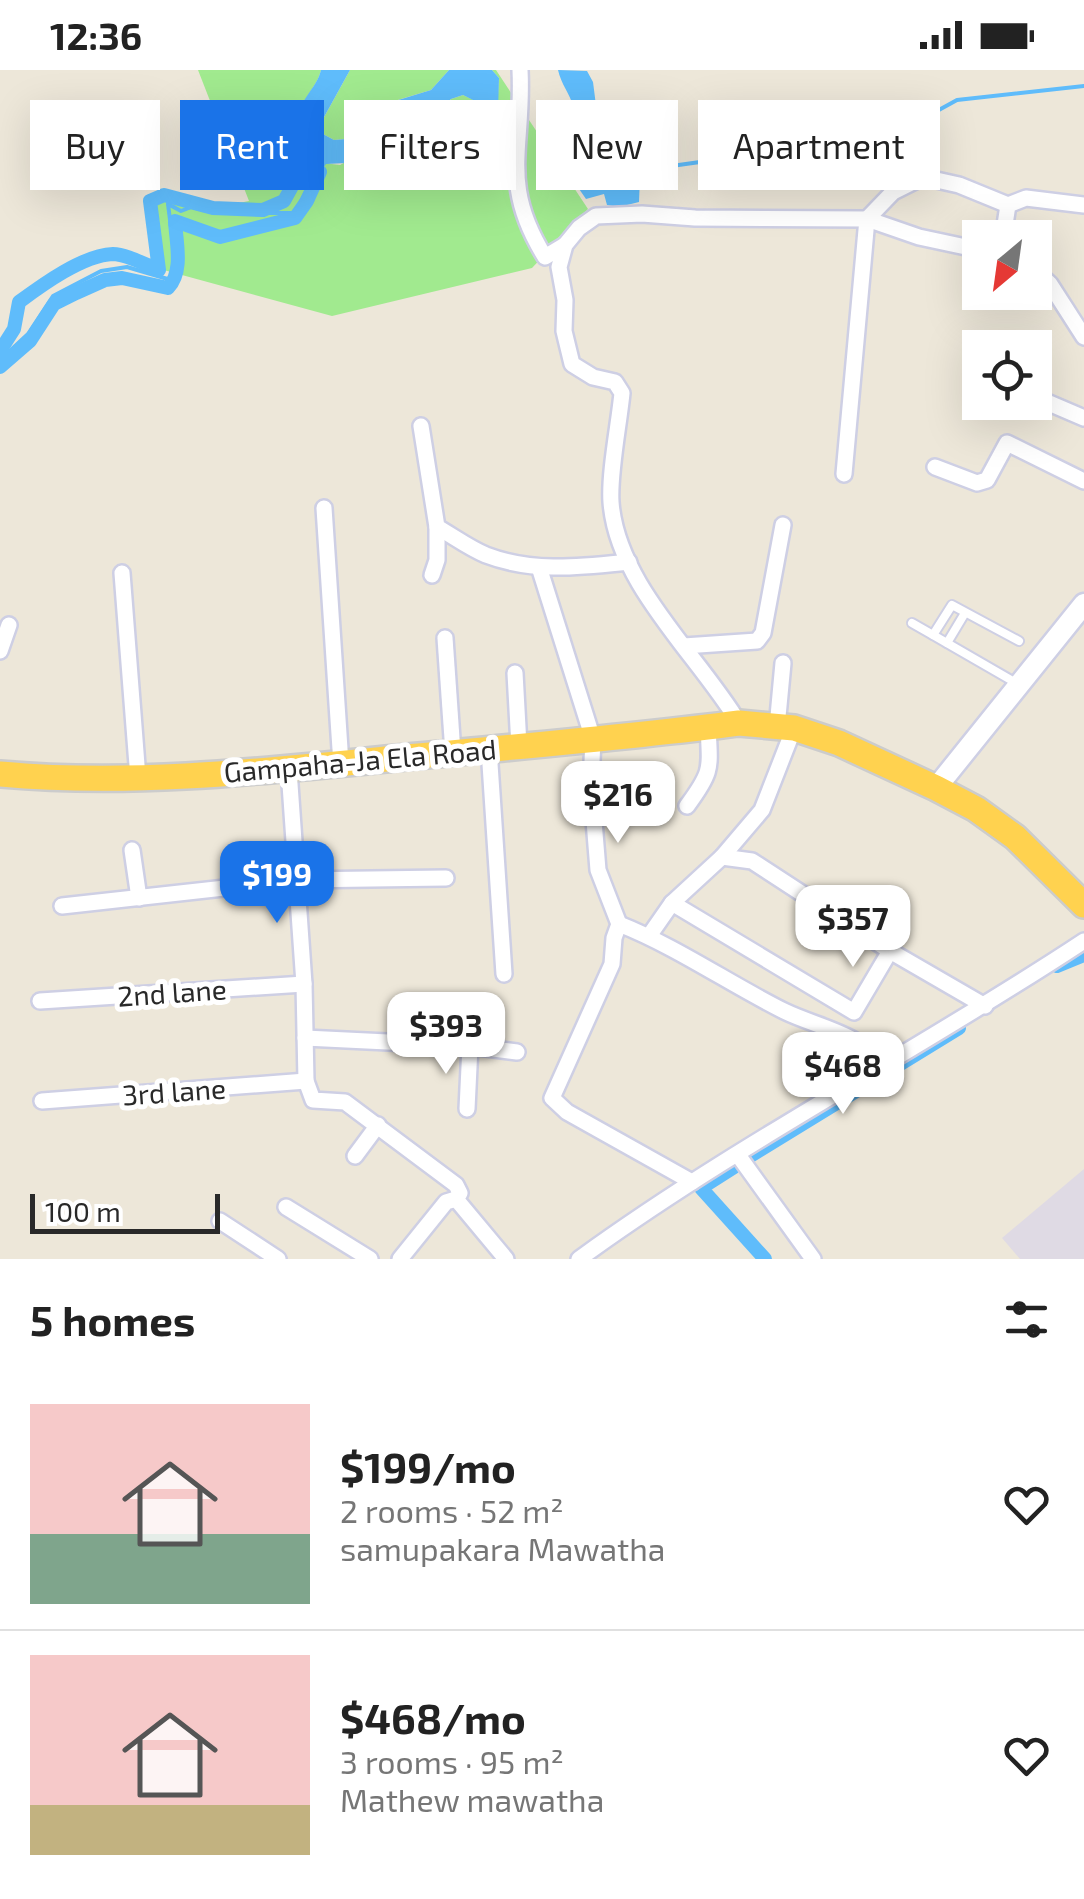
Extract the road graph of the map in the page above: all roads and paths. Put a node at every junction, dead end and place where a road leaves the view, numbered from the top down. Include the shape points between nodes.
1 (520, 70) edge
2 (1008, 205) junction
3 (1084, 206) edge
4 (867, 219) junction
5 (1006, 220) edge
6 (565, 245) junction
7 (962, 246) edge
8 (1052, 287) edge
9 (1084, 337) edge
10 (1052, 404) edge
11 (1084, 418) edge
12 (421, 426) dead end
13 (935, 467) dead end
14 (844, 474) dead end
15 (1084, 481) edge
16 (324, 508) dead end
17 (783, 524) dead end
18 (437, 527) junction
19 (629, 562) junction
20 (540, 567) junction
21 (122, 573) dead end
22 (432, 575) dead end
23 (1084, 604) edge
24 (966, 613) junction
25 (912, 623) dead end
26 (9, 625) dead end
27 (932, 635) junction
28 (445, 638) dead end
29 (1019, 641) dead end
30 (947, 643) junction
31 (684, 646) junction
32 (0, 651) edge
33 (783, 663) dead end
34 (515, 673) dead end
35 (1018, 684) junction
36 (738, 723) junction
37 (708, 727) junction
38 (786, 728) junction
39 (593, 739) junction
40 (520, 746) junction
41 (488, 749) junction
42 (453, 753) junction
43 (341, 764) junction
44 (289, 770) junction
45 (0, 774) edge
46 (138, 778) junction
47 (936, 788) junction
48 (687, 806) dead end
49 (132, 850) dead end
50 (722, 857) junction
51 (446, 878) dead end
52 (296, 880) junction
53 (140, 898) junction
54 (672, 902) junction
55 (1084, 905) edge
56 (62, 906) dead end
57 (618, 924) junction
58 (649, 936) junction
59 (1084, 941) edge
60 (890, 951) junction
61 (504, 974) dead end
62 (304, 984) junction
63 (40, 1001) dead end
64 (985, 1006) junction
65 (305, 1038) junction
66 (470, 1046) junction
67 (517, 1052) dead end
68 (884, 1066) junction
69 (306, 1081) junction
70 (42, 1100) dead end
71 (467, 1108) dead end
72 (378, 1125) junction
73 (738, 1155) junction
74 (355, 1156) dead end
75 (692, 1182) junction
76 (456, 1200) junction
77 (286, 1207) dead end
78 (220, 1220) dead end
79 (278, 1259) edge
80 (370, 1259) edge
81 (400, 1259) edge
82 (506, 1259) edge
83 (578, 1259) edge
84 (812, 1259) edge

1 - 6 street via 517,197 545,257
2 - 3 street via 1026,198
2 - 4 street via 923,177 893,192
2 - 5 street
4 - 6 street via 596,216
4 - 7 street
4 - 14 street
6 - 19 street via 558,267 572,364 615,382 622,393 611,502
8 - 9 street
10 - 11 street
12 - 18 street
13 - 15 street via 976,483 987,480 1008,443
16 - 43 street
17 - 31 street via 757,641
18 - 20 street via 483,554
18 - 22 street
19 - 20 street
19 - 31 street
20 - 39 street
21 - 46 street
23 - 35 street
24 - 27 lane via 948,607
24 - 29 lane
24 - 30 lane
25 - 27 lane
26 - 32 street
27 - 30 lane
28 - 42 street
30 - 35 lane
31 - 36 street
33 - 38 street
34 - 40 street
35 - 47 street
36 - 37 highway, Gampaha-Ja Ela Road
36 - 38 highway, Gampaha-Ja Ela Road
37 - 39 highway, Gampaha-Ja Ela Road
37 - 48 street via 708,778
38 - 47 highway, Gampaha-Ja Ela Road via 868,754
38 - 50 street via 762,810
39 - 40 highway, Gampaha-Ja Ela Road
39 - 57 street via 598,870
40 - 41 highway, Gampaha-Ja Ela Road
41 - 42 highway, Gampaha-Ja Ela Road
41 - 61 street
42 - 43 highway, Gampaha-Ja Ela Road
43 - 44 highway, Gampaha-Ja Ela Road
44 - 46 highway, Gampaha-Ja Ela Road
44 - 52 street
45 - 46 highway, Gampaha-Ja Ela Road
47 - 55 highway, Gampaha-Ja Ela Road via 1015,837
49 - 53 street
50 - 54 street
50 - 60 street via 752,861
51 - 52 street
52 - 53 street
52 - 62 street
53 - 56 street
54 - 58 street
54 - 60 street via 854,1012
57 - 58 street
57 - 75 street via 612,964 552,1098
58 - 68 street via 787,1012 836,1029
59 - 64 street
60 - 64 street
62 - 63 street, 2nd lane
62 - 65 street
64 - 68 street
65 - 66 street
65 - 69 street
66 - 67 street
66 - 71 street
68 - 73 street
69 - 70 street, 3rd lane
69 - 72 street via 313,1100 345,1102
72 - 74 street
72 - 76 street via 456,1185
73 - 75 street
73 - 84 street
75 - 83 street
76 - 81 street via 446,1202
76 - 82 street
77 - 80 street
78 - 79 street

